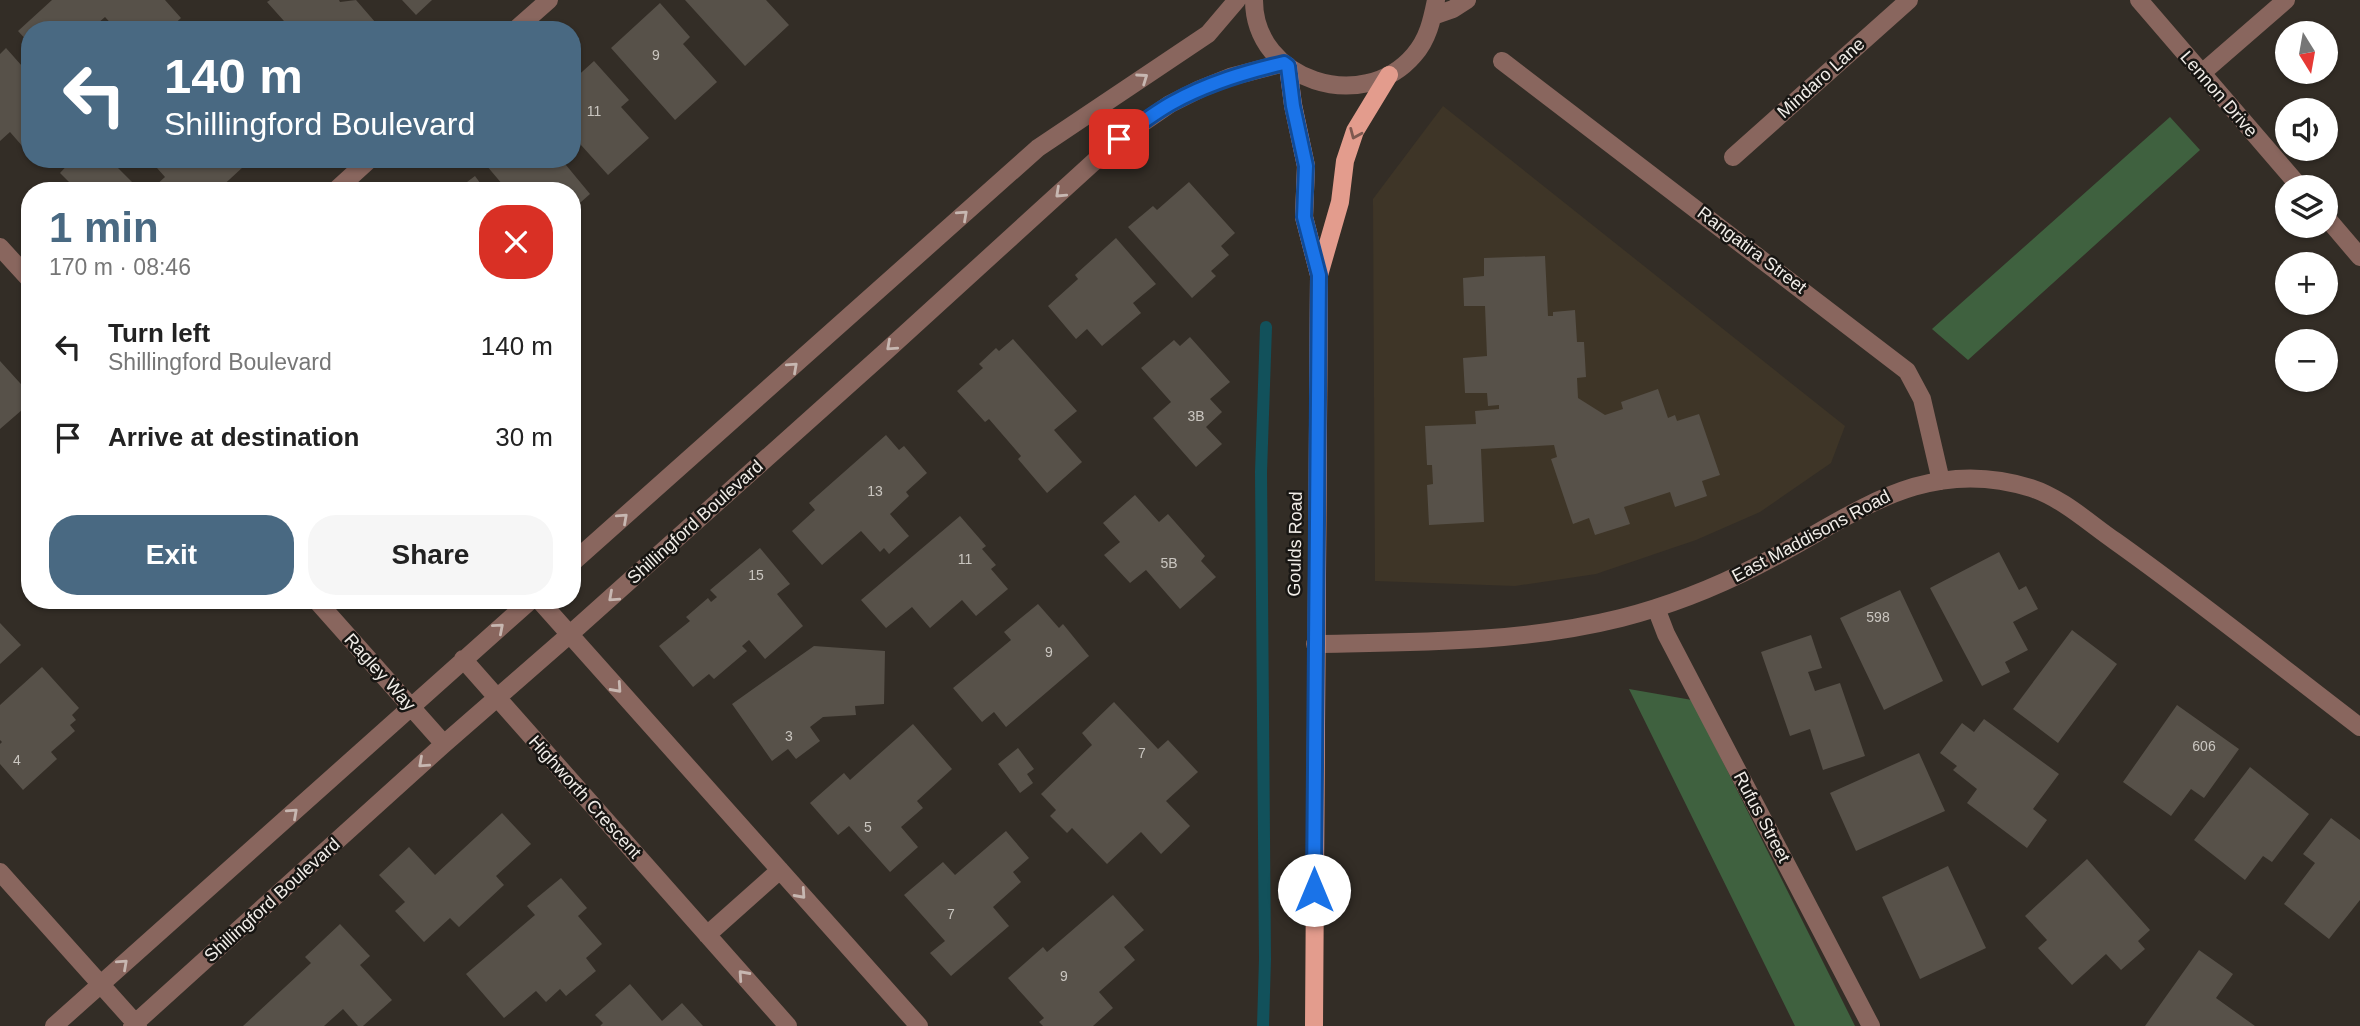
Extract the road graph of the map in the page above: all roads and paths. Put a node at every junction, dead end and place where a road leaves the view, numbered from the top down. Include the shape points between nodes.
1 (549, 0) edge
2 (1237, 0) edge
3 (1254, 0) edge
4 (1467, 0) edge
5 (1909, 0) edge
6 (2139, 0) edge
7 (2286, 0) edge
8 (1434, 8) edge
9 (526, 21) edge
10 (1502, 61) dead end
11 (1286, 65) junction
12 (2202, 73) junction
13 (1389, 75) junction
14 (1733, 157) dead end
15 (360, 168) edge
16 (2290, 175) edge
17 (345, 182) edge
18 (2338, 231) edge
19 (0, 247) edge
20 (2360, 257) edge
21 (21, 270) edge
22 (1319, 275) junction
23 (1941, 481) junction
24 (581, 556) edge
25 (1656, 608) junction
26 (324, 609) edge
27 (521, 609) edge
28 (547, 609) edge
29 (569, 635) junction
30 (1315, 644) junction
31 (463, 659) junction
32 (496, 697) junction
33 (412, 707) junction
34 (2360, 727) edge
35 (443, 744) junction
36 (780, 870) junction
37 (0, 873) edge
38 (708, 935) junction
39 (101, 984) junction
40 (135, 1025) edge
41 (54, 1026) edge
42 (788, 1026) edge
43 (919, 1026) edge
44 (1314, 1026) edge
45 (1871, 1026) edge

1 - 9 street
24 -> 2 street via 1038,148 1208,34
3 - 11 street via 1263,37
4 - 8 street via 1452,9
5 - 14 street, Mindaro Lane
6 - 12 street, Lennon Drive
7 - 12 street
8 - 13 street via 1430,28 1414,55
10 - 23 street, Rangatira Street via 1908,370 1922,399
11 - 13 street via 1303,77 1330,86 1359,86
11 - 22 main road, Goulds Road via 1306,166 1304,217
11 -> 29 street, Shillingford Boulevard via 1199,89 1119,139
12 - 16 street, Lennon Drive
13 -> 22 main road via 1355,131
15 - 17 street
18 - 20 street
19 - 21 street
22 - 30 main road, Goulds Road
23 - 25 street, East Maddisons Road via 1896,491 1757,566
23 - 34 street, East Maddisons Road via 2005,481 2035,489 2065,506
25 - 30 street, East Maddisons Road via 1583,626 1501,637
25 - 45 street, Rufus Street
26 - 33 street, Ragley Way
31 -> 27 street
28 - 29 street
29 - 32 street, Shillingford Boulevard
29 -> 36 street
30 - 44 main road, Goulds Road
31 - 32 street, Highworth Crescent
31 - 33 street
32 - 35 street, Shillingford Boulevard
32 - 38 street, Highworth Crescent
33 - 35 street, Ragley Way
39 -> 33 street
35 -> 40 street, Shillingford Boulevard
36 - 38 street
36 -> 43 street
37 - 39 street
42 -> 38 street, Highworth Crescent
39 - 40 street
39 - 41 street

